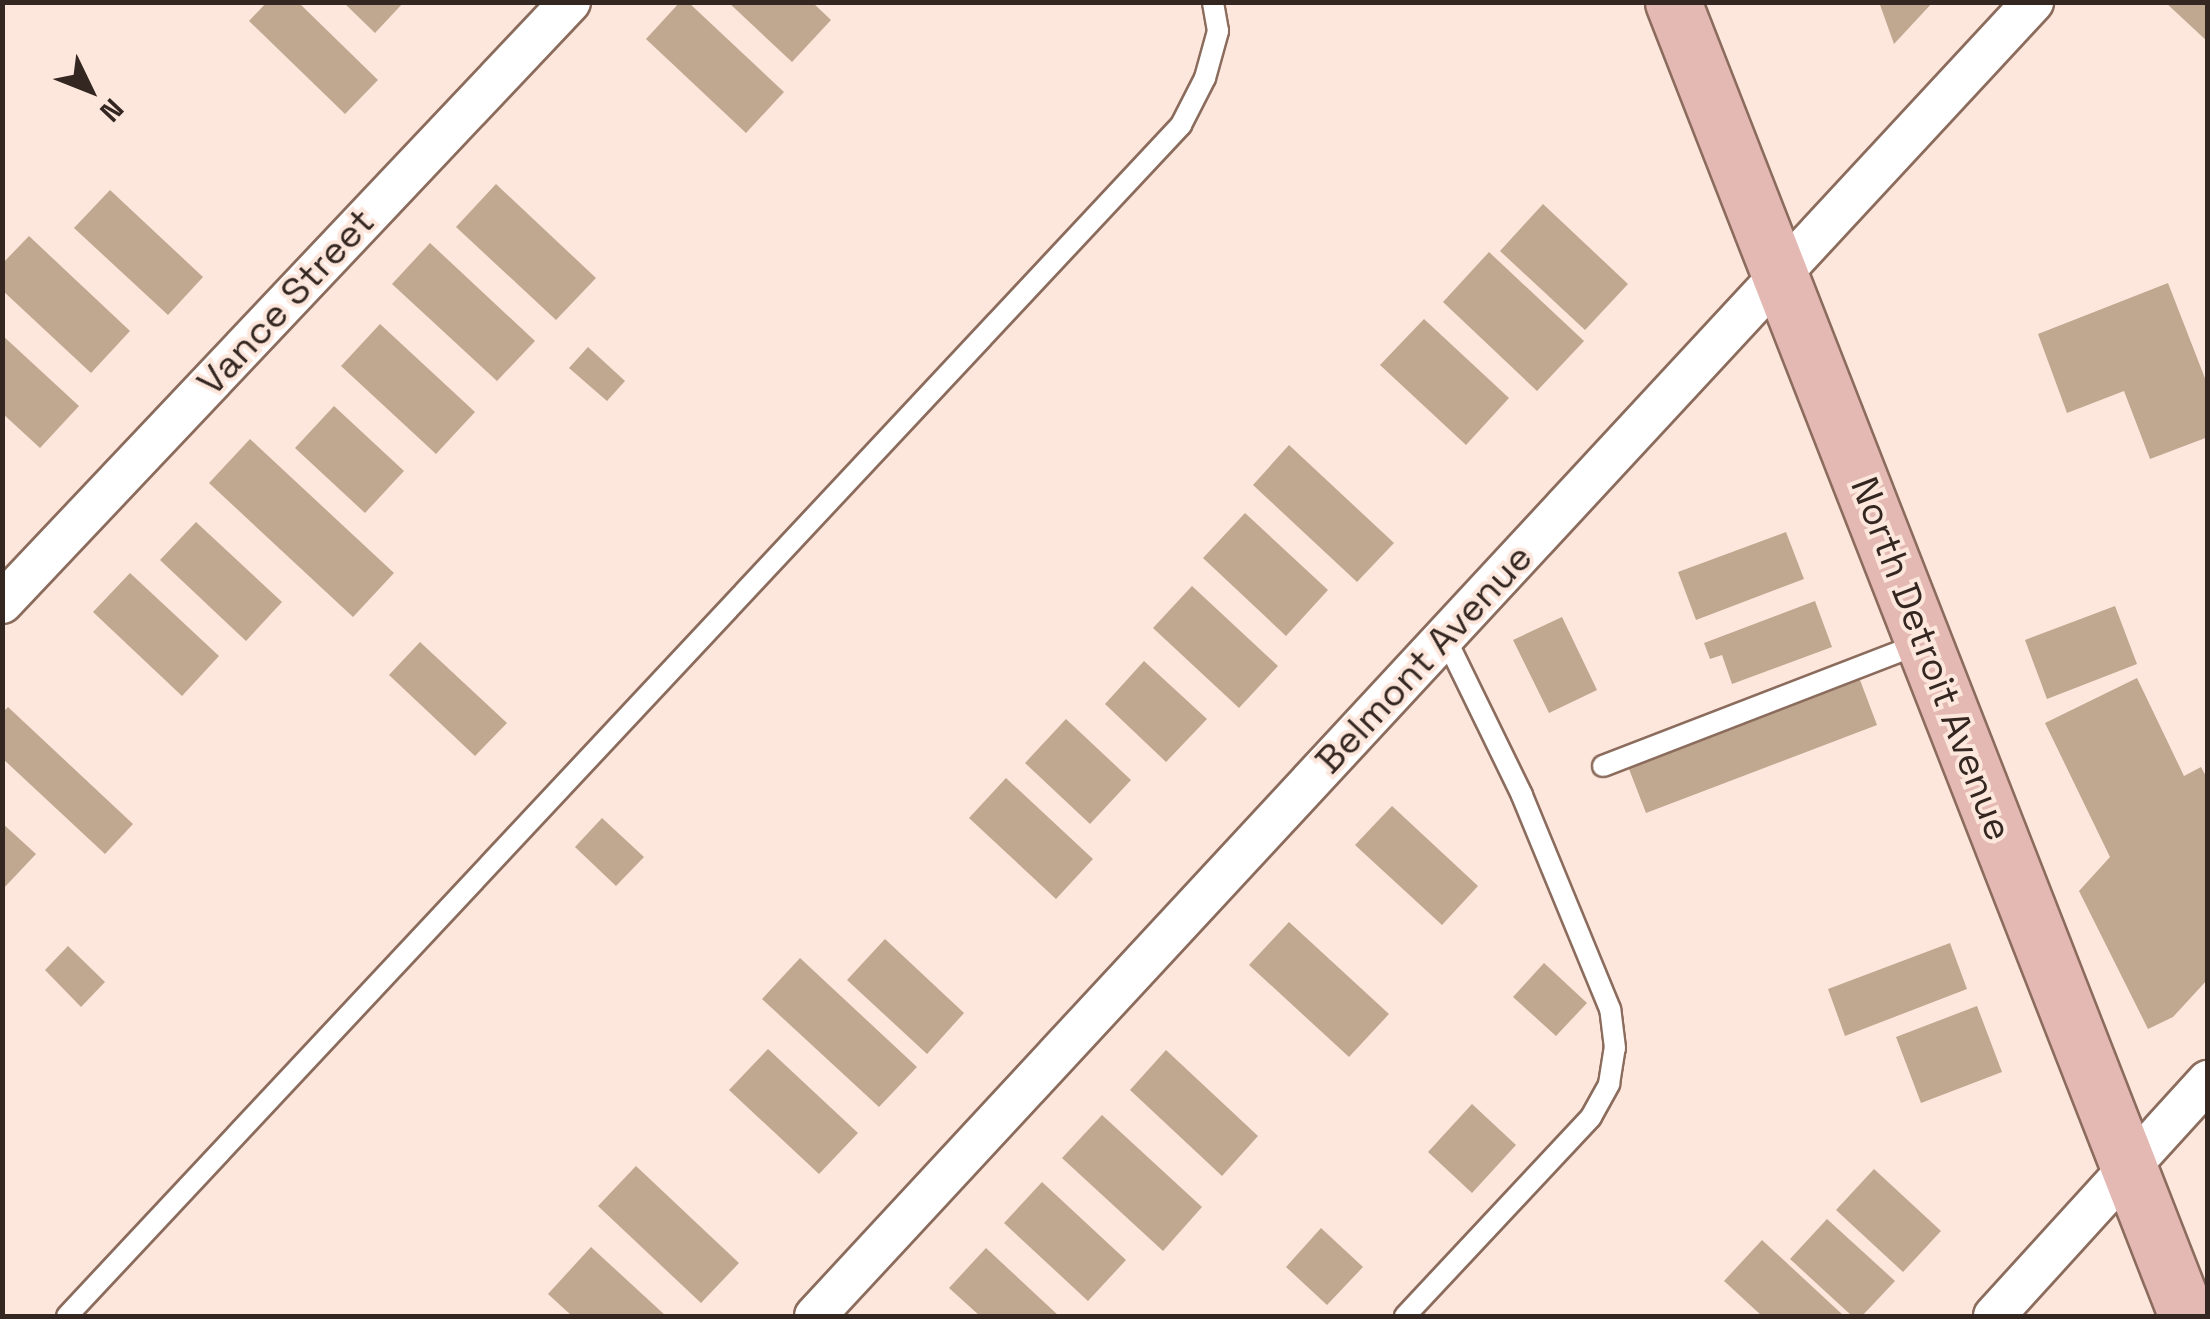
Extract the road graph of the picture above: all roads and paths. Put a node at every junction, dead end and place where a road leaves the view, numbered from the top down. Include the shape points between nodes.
1 (570, 2) edge
2 (1214, 2) edge
3 (1673, 2) edge
4 (2034, 2) edge
5 (1780, 275) junction
6 (2, 602) edge
7 (1445, 637) junction
8 (1924, 642) junction
9 (1603, 766) dead end
10 (2208, 1080) edge
11 (2129, 1165) junction
12 (67, 1316) edge
13 (815, 1316) edge
14 (1405, 1316) edge
15 (1994, 1316) edge
16 (2187, 1316) edge

1 - 6 street, Vance Street
2 - 12 lane via 1218,31 1181,126
3 - 5 main road, North Detroit Avenue
4 - 5 street, Belmont Avenue
5 - 7 street, Belmont Avenue
5 - 8 main road, North Detroit Avenue
7 - 13 street, Belmont Avenue
7 - 14 lane via 1522,795 1610,1009 1616,1048 1609,1084 1591,1117
8 - 9 lane
8 - 11 main road, North Detroit Avenue
10 - 11 street
11 - 15 street
11 - 16 main road, North Detroit Avenue

